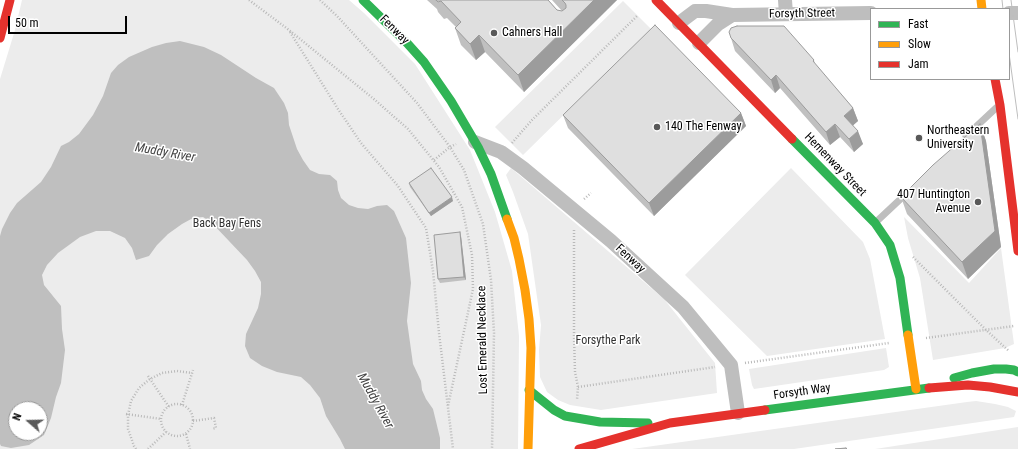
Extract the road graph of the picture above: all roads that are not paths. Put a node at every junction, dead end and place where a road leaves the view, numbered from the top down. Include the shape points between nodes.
1 (10, 0) edge
2 (363, 0) edge
3 (656, 0) edge
4 (785, 0) edge
5 (870, 13) edge
6 (786, 14) junction
7 (732, 15) junction
8 (680, 23) junction
9 (0, 38) edge
10 (698, 42) junction
11 (995, 80) edge
12 (1000, 105) junction
13 (963, 139) edge
14 (475, 142) junction
15 (911, 188) edge
16 (874, 223) junction
17 (1018, 250) edge
18 (1018, 372) edge
19 (938, 387) junction
20 (529, 390) junction
21 (916, 390) junction
22 (1018, 392) edge
23 (738, 413) junction
24 (670, 423) junction
25 (528, 449) edge
26 (579, 449) edge

1 - 9 main road
2 - 14 main road, Fenway via 424,62
3 - 8 main road, Hemenway Street
4 - 6 street
5 - 6 street, Forsyth Street
6 - 7 street, Forsyth Street
7 - 8 street, Forsyth Street via 695,10
7 - 10 street
8 - 10 main road, Hemenway Street
10 - 16 main road, Hemenway Street
11 - 12 main road
12 - 13 lane
12 - 17 main road
14 - 20 main road, Fenway via 496,186 519,259 529,319
14 - 23 street, Fenway via 501,152 523,168 611,241 683,308 731,365
15 - 16 lane
16 - 21 main road, Hemenway Street via 890,245 900,278
18 - 19 main road, Forsyth Way via 1006,369 972,372
19 - 21 main road, Forsyth Way
19 - 22 main road, Forsyth Way via 978,385
20 - 24 main road, Forsyth Way via 554,410 573,418 600,422
20 - 25 main road, Fenway
21 - 23 main road, Forsyth Way
23 - 24 main road, Forsyth Way
24 - 26 main road, Forsyth Way

